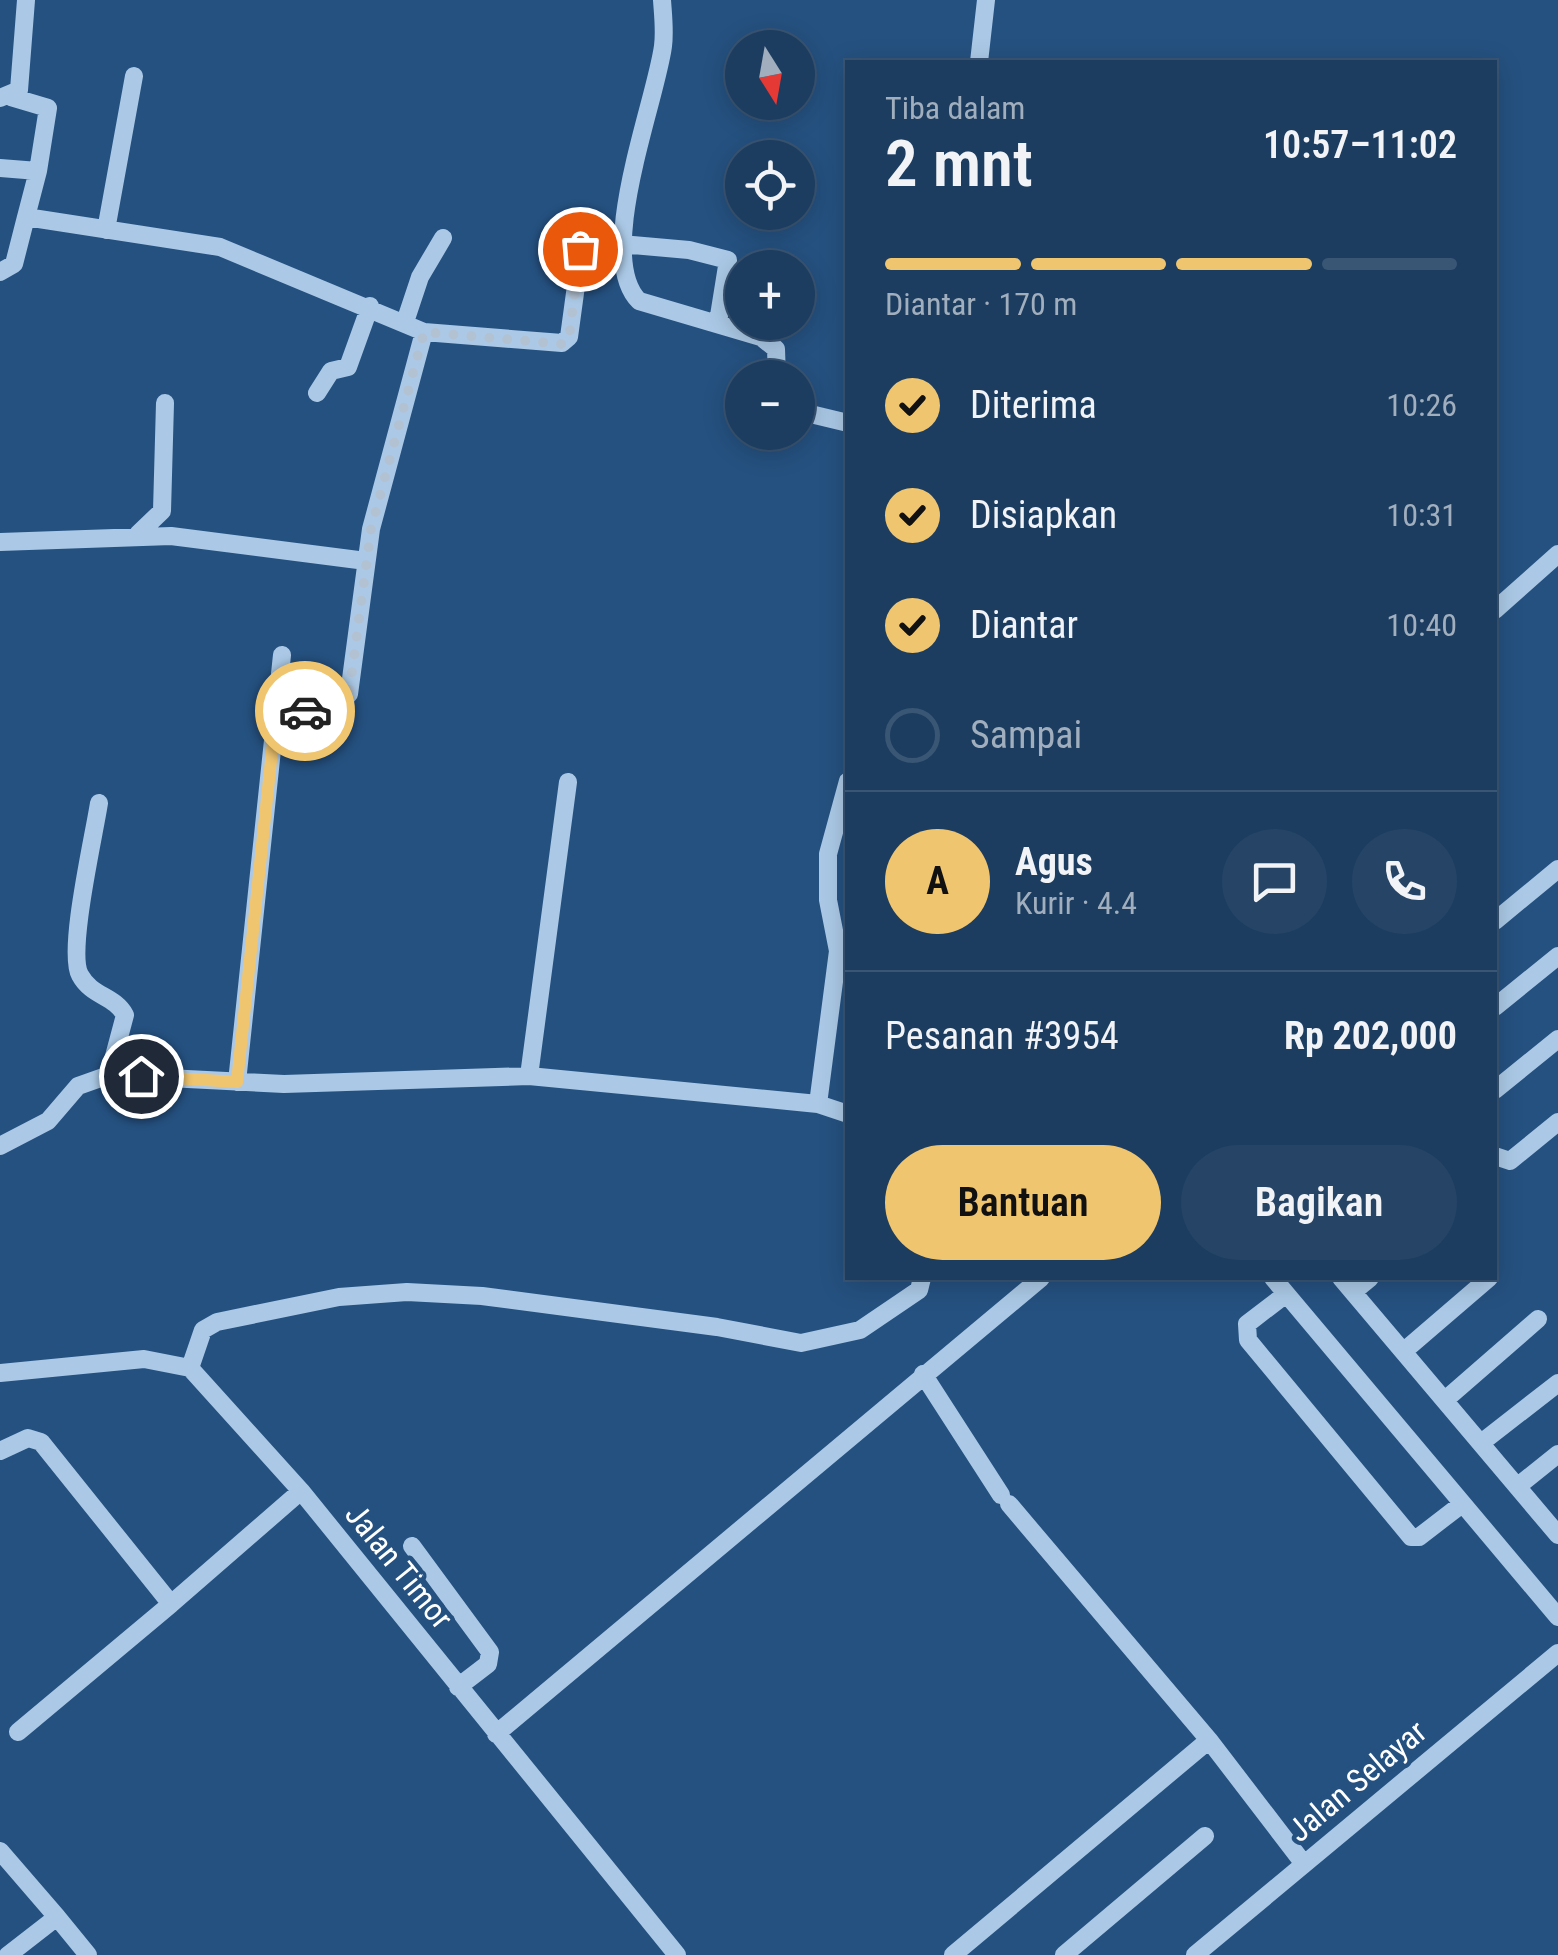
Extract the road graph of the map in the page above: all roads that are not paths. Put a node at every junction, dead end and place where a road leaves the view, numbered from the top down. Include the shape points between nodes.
1 (26, 0) edge
2 (662, 0) edge
3 (986, 0) edge
4 (979, 60) edge
5 (134, 76) dead end
6 (6, 98) edge
7 (0, 168) edge
8 (38, 170) junction
9 (26, 217) junction
10 (106, 230) junction
11 (443, 238) dead end
12 (625, 242) junction
13 (0, 272) edge
14 (370, 306) junction
15 (405, 322) junction
16 (718, 322) junction
17 (424, 332) junction
18 (778, 360) edge
19 (317, 393) dead end
20 (165, 403) dead end
21 (815, 415) edge
22 (845, 422) edge
23 (138, 534) junction
24 (0, 542) edge
25 (1558, 554) edge
26 (366, 561) junction
27 (1497, 608) edge
28 (282, 655) dead end
29 (276, 713) junction
30 (568, 782) dead end
31 (845, 792) edge
32 (99, 803) dead end
33 (1558, 869) edge
34 (1497, 919) edge
35 (1558, 956) edge
36 (1497, 1005) edge
37 (1558, 1039) edge
38 (109, 1075) junction
39 (529, 1076) junction
40 (237, 1082) junction
41 (1497, 1088) edge
42 (818, 1104) junction
43 (845, 1113) edge
44 (1558, 1122) edge
45 (0, 1146) edge
46 (1497, 1157) edge
47 (922, 1280) edge
48 (1040, 1280) edge
49 (1275, 1280) edge
50 (1485, 1280) edge
51 (1348, 1284) edge
52 (1286, 1294) junction
53 (1538, 1320) dead end
54 (1404, 1351) junction
55 (190, 1368) junction
56 (0, 1373) edge
57 (924, 1374) junction
58 (1558, 1383) edge
59 (1446, 1400) junction
60 (1481, 1443) junction
61 (0, 1451) edge
62 (1558, 1454) edge
63 (1518, 1486) junction
64 (301, 1491) junction
65 (1462, 1504) junction
66 (1558, 1534) edge
67 (412, 1546) dead end
68 (171, 1604) junction
69 (1558, 1617) edge
70 (1558, 1654) edge
71 (458, 1687) junction
72 (18, 1732) dead end
73 (496, 1734) junction
74 (1209, 1740) junction
75 (1205, 1836) dead end
76 (0, 1852) edge
77 (1304, 1864) junction
78 (56, 1917) junction
79 (8, 1955) edge
80 (88, 1955) edge
81 (676, 1955) edge
82 (953, 1955) edge
83 (1064, 1955) edge
84 (1194, 1955) edge

1 - 6 street via 20,90
2 - 12 street via 664,44 635,148
3 - 4 street
5 - 10 street
6 - 8 street via 48,108
7 - 8 street
8 - 9 street
9 - 10 street
9 - 13 street via 14,264
10 - 14 street via 220,247
11 - 15 street
12 - 16 street via 630,292 638,301
12 - 16 street via 728,260
12 - 17 street via 582,244 569,338 562,344
14 - 15 street
14 - 19 street via 348,368 330,371
15 - 17 street
16 - 18 street via 770,344
17 - 26 street
20 - 23 street via 162,511
21 - 22 street
23 - 24 street
23 - 26 street
25 - 27 street
26 - 29 street via 346,699 334,708
28 - 29 street
29 - 40 street
30 - 39 street
31 - 42 street via 828,854 838,950
32 - 38 street via 74,960 91,990 115,1000 125,1016
33 - 34 street
35 - 36 street
37 - 41 street
38 - 40 street
38 - 45 street via 78,1086 48,1121
39 - 40 street
39 - 42 street
42 - 43 street
44 - 46 street via 1510,1162
47 - 55 street via 919,1290 860,1330 800,1343 482,1296 339,1297 217,1322 203,1330
48 - 57 street
49 - 52 street
50 - 54 street
51 - 54 street
52 - 65 street
52 - 65 street via 1247,1324 1248,1340 1410,1537
53 - 59 street
54 - 59 street
55 - 56 street via 144,1359
55 - 64 street, Jalan Timor
57 - 73 street
57 - 74 street via 1005,1500
58 - 60 street
59 - 60 street
60 - 63 street
61 - 68 street via 28,1438 41,1442
62 - 63 street
63 - 66 street
64 - 68 street
64 - 71 street, Jalan Timor
65 - 69 street
67 - 71 street via 490,1652 488,1664
68 - 72 street
70 - 77 street, Jalan Selayar
71 - 73 street, Jalan Timor
73 - 81 street, Jalan Timor
74 - 77 street
74 - 82 street
75 - 83 street
76 - 78 street
77 - 84 street, Jalan Selayar
78 - 79 street
78 - 80 street

